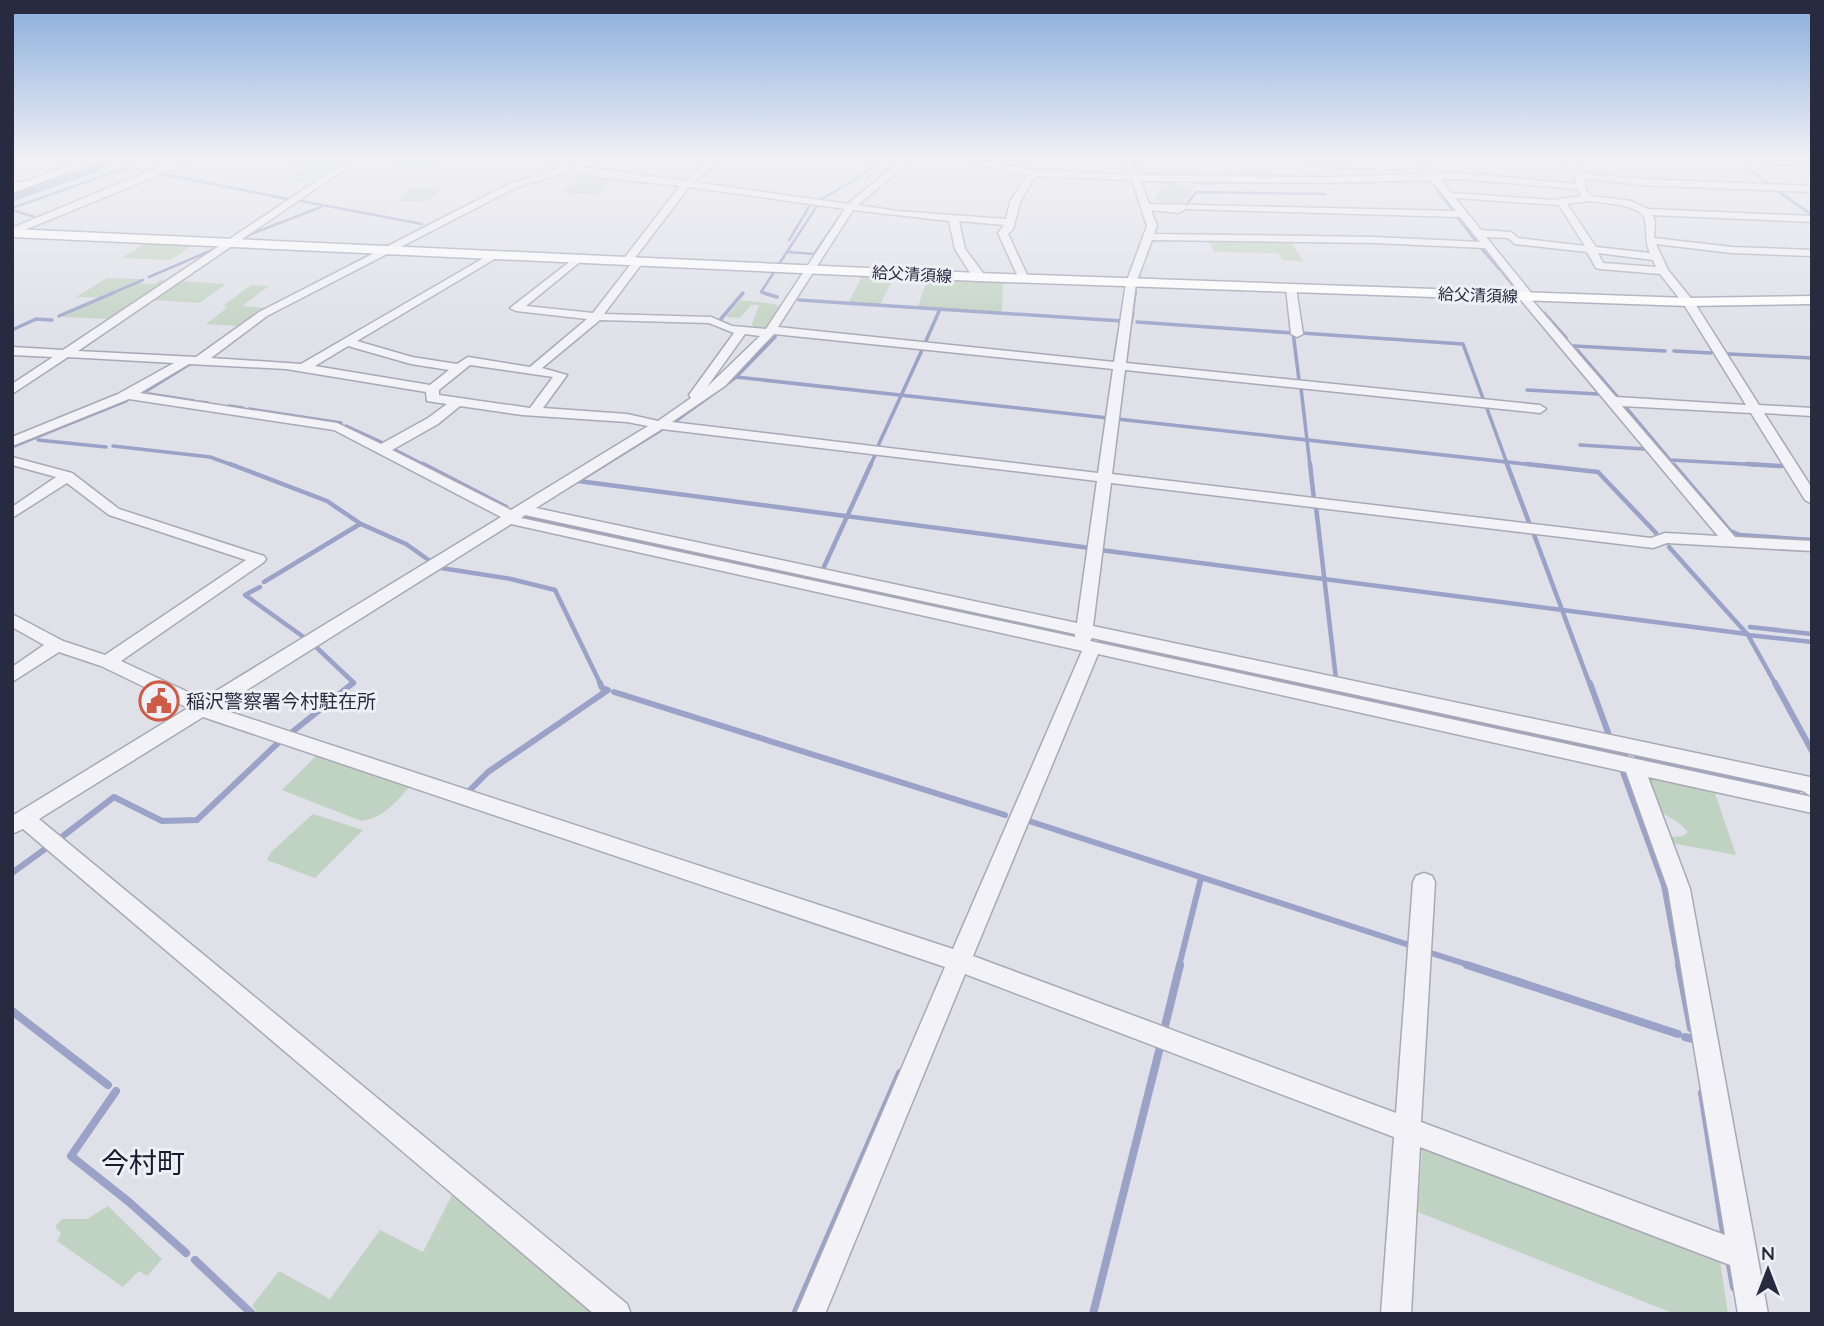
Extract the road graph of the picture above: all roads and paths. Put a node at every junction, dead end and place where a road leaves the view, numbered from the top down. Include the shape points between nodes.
1 (41, 222) edge
2 (263, 222) edge
3 (441, 222) edge
4 (660, 222) edge
5 (841, 222) edge
6 (954, 222) edge
7 (1009, 222) edge
8 (1151, 222) edge
9 (1467, 222) edge
10 (1574, 222) edge
11 (1650, 222) edge
12 (1476, 233) junction
13 (14, 234) edge
14 (1149, 237) junction
15 (1649, 240) junction
16 (232, 243) junction
17 (1485, 245) junction
18 (385, 250) junction
19 (1591, 250) junction
20 (1812, 253) edge
21 (494, 255) junction
22 (1656, 257) junction
23 (576, 259) junction
24 (633, 262) junction
25 (811, 270) junction
26 (1663, 271) junction
27 (978, 278) junction
28 (1024, 279) junction
29 (1131, 283) junction
30 (1291, 288) junction
31 (1527, 297) junction
32 (1812, 300) edge
33 (1688, 302) junction
34 (596, 317) junction
35 (742, 330) junction
36 (770, 332) junction
37 (1297, 334) dead end
38 (347, 342) junction
39 (12, 351) edge
40 (66, 354) junction
41 (192, 361) junction
42 (361, 362) junction
43 (1120, 366) junction
44 (303, 368) junction
45 (459, 368) junction
46 (533, 370) junction
47 (433, 389) junction
48 (12, 390) edge
49 (128, 396) junction
50 (1611, 401) junction
51 (457, 402) junction
52 (688, 406) junction
53 (1540, 409) dead end
54 (1755, 409) junction
55 (535, 410) junction
56 (1812, 412) edge
57 (660, 425) junction
58 (12, 442) edge
59 (381, 450) junction
60 (12, 461) edge
61 (67, 476) junction
62 (1105, 479) junction
63 (1812, 500) edge
64 (12, 514) edge
65 (514, 515) junction
66 (1729, 540) junction
67 (1812, 546) edge
68 (12, 620) edge
69 (1086, 640) junction
70 (57, 645) junction
71 (107, 662) junction
72 (12, 676) edge
73 (202, 708) junction
74 (1634, 766) junction
75 (1812, 789) edge
76 (1812, 805) edge
77 (18, 822) edge
78 (1424, 882) dead end
79 (959, 961) junction
80 (1408, 1131) junction
81 (1731, 1251) junction
82 (617, 1314) edge
83 (810, 1314) edge
84 (1395, 1314) edge
85 (1753, 1314) edge

1 - 13 street
2 - 16 street
3 - 18 street
4 - 24 street
5 - 25 street
6 - 27 street via 960,249
7 - 28 street via 1003,233
8 - 14 street
9 - 12 street
10 - 19 street
11 - 15 street
12 - 17 street
12 - 19 street
13 - 16 main road, 給父清須線
14 - 17 street
14 - 29 street
15 - 20 street
15 - 22 street
16 - 18 main road, 給父清須線
16 - 40 street
17 - 31 street
18 - 21 main road, 給父清須線
18 - 41 street via 263,314
19 - 22 street
19 - 26 street via 1600,266
21 - 23 main road, 給父清須線
21 - 38 street
22 - 26 street
23 - 24 main road, 給父清須線
23 - 34 street via 516,307
24 - 25 main road, 給父清須線
24 - 34 street
25 - 27 main road, 給父清須線
25 - 36 street
26 - 33 street
27 - 28 main road, 給父清須線
28 - 29 main road, 給父清須線
29 - 30 main road, 給父清須線
29 - 43 street
30 - 31 main road, 給父清須線
30 - 37 street
31 - 33 main road, 給父清須線
31 - 50 street
32 - 33 main road, 給父清須線
33 - 54 street
34 - 35 street via 711,320
34 - 46 street
35 - 36 street
35 - 52 street
36 - 43 street
36 - 52 street via 721,383
38 - 42 street
38 - 44 street
39 - 40 street
40 - 41 street
40 - 48 street
41 - 44 street
41 - 49 street
42 - 44 street
42 - 45 street
42 - 47 street
43 - 53 street
43 - 62 street
45 - 46 street via 467,361
45 - 47 street
46 - 55 street via 561,375
47 - 51 street via 432,398
49 - 58 street
49 - 59 street via 337,427
50 - 54 street
50 - 66 street
51 - 55 street
51 - 59 street
52 - 57 street
54 - 56 street
54 - 63 street
55 - 57 street
57 - 62 street
57 - 65 street
59 - 65 street
60 - 61 street
61 - 64 street
61 - 71 street via 114,512 258,559
62 - 66 street via 1653,543 1665,538
62 - 69 street
65 - 69 street
65 - 73 street
66 - 67 street
68 - 70 street
69 - 74 street
69 - 75 street via 1810,785
69 - 79 street
70 - 71 street
70 - 72 street
71 - 73 street
73 - 77 street
73 - 79 street
74 - 76 street
74 - 81 street via 1679,889
77 - 82 street
78 - 80 street
79 - 80 street
79 - 83 street
80 - 81 street
80 - 84 street
81 - 85 street

